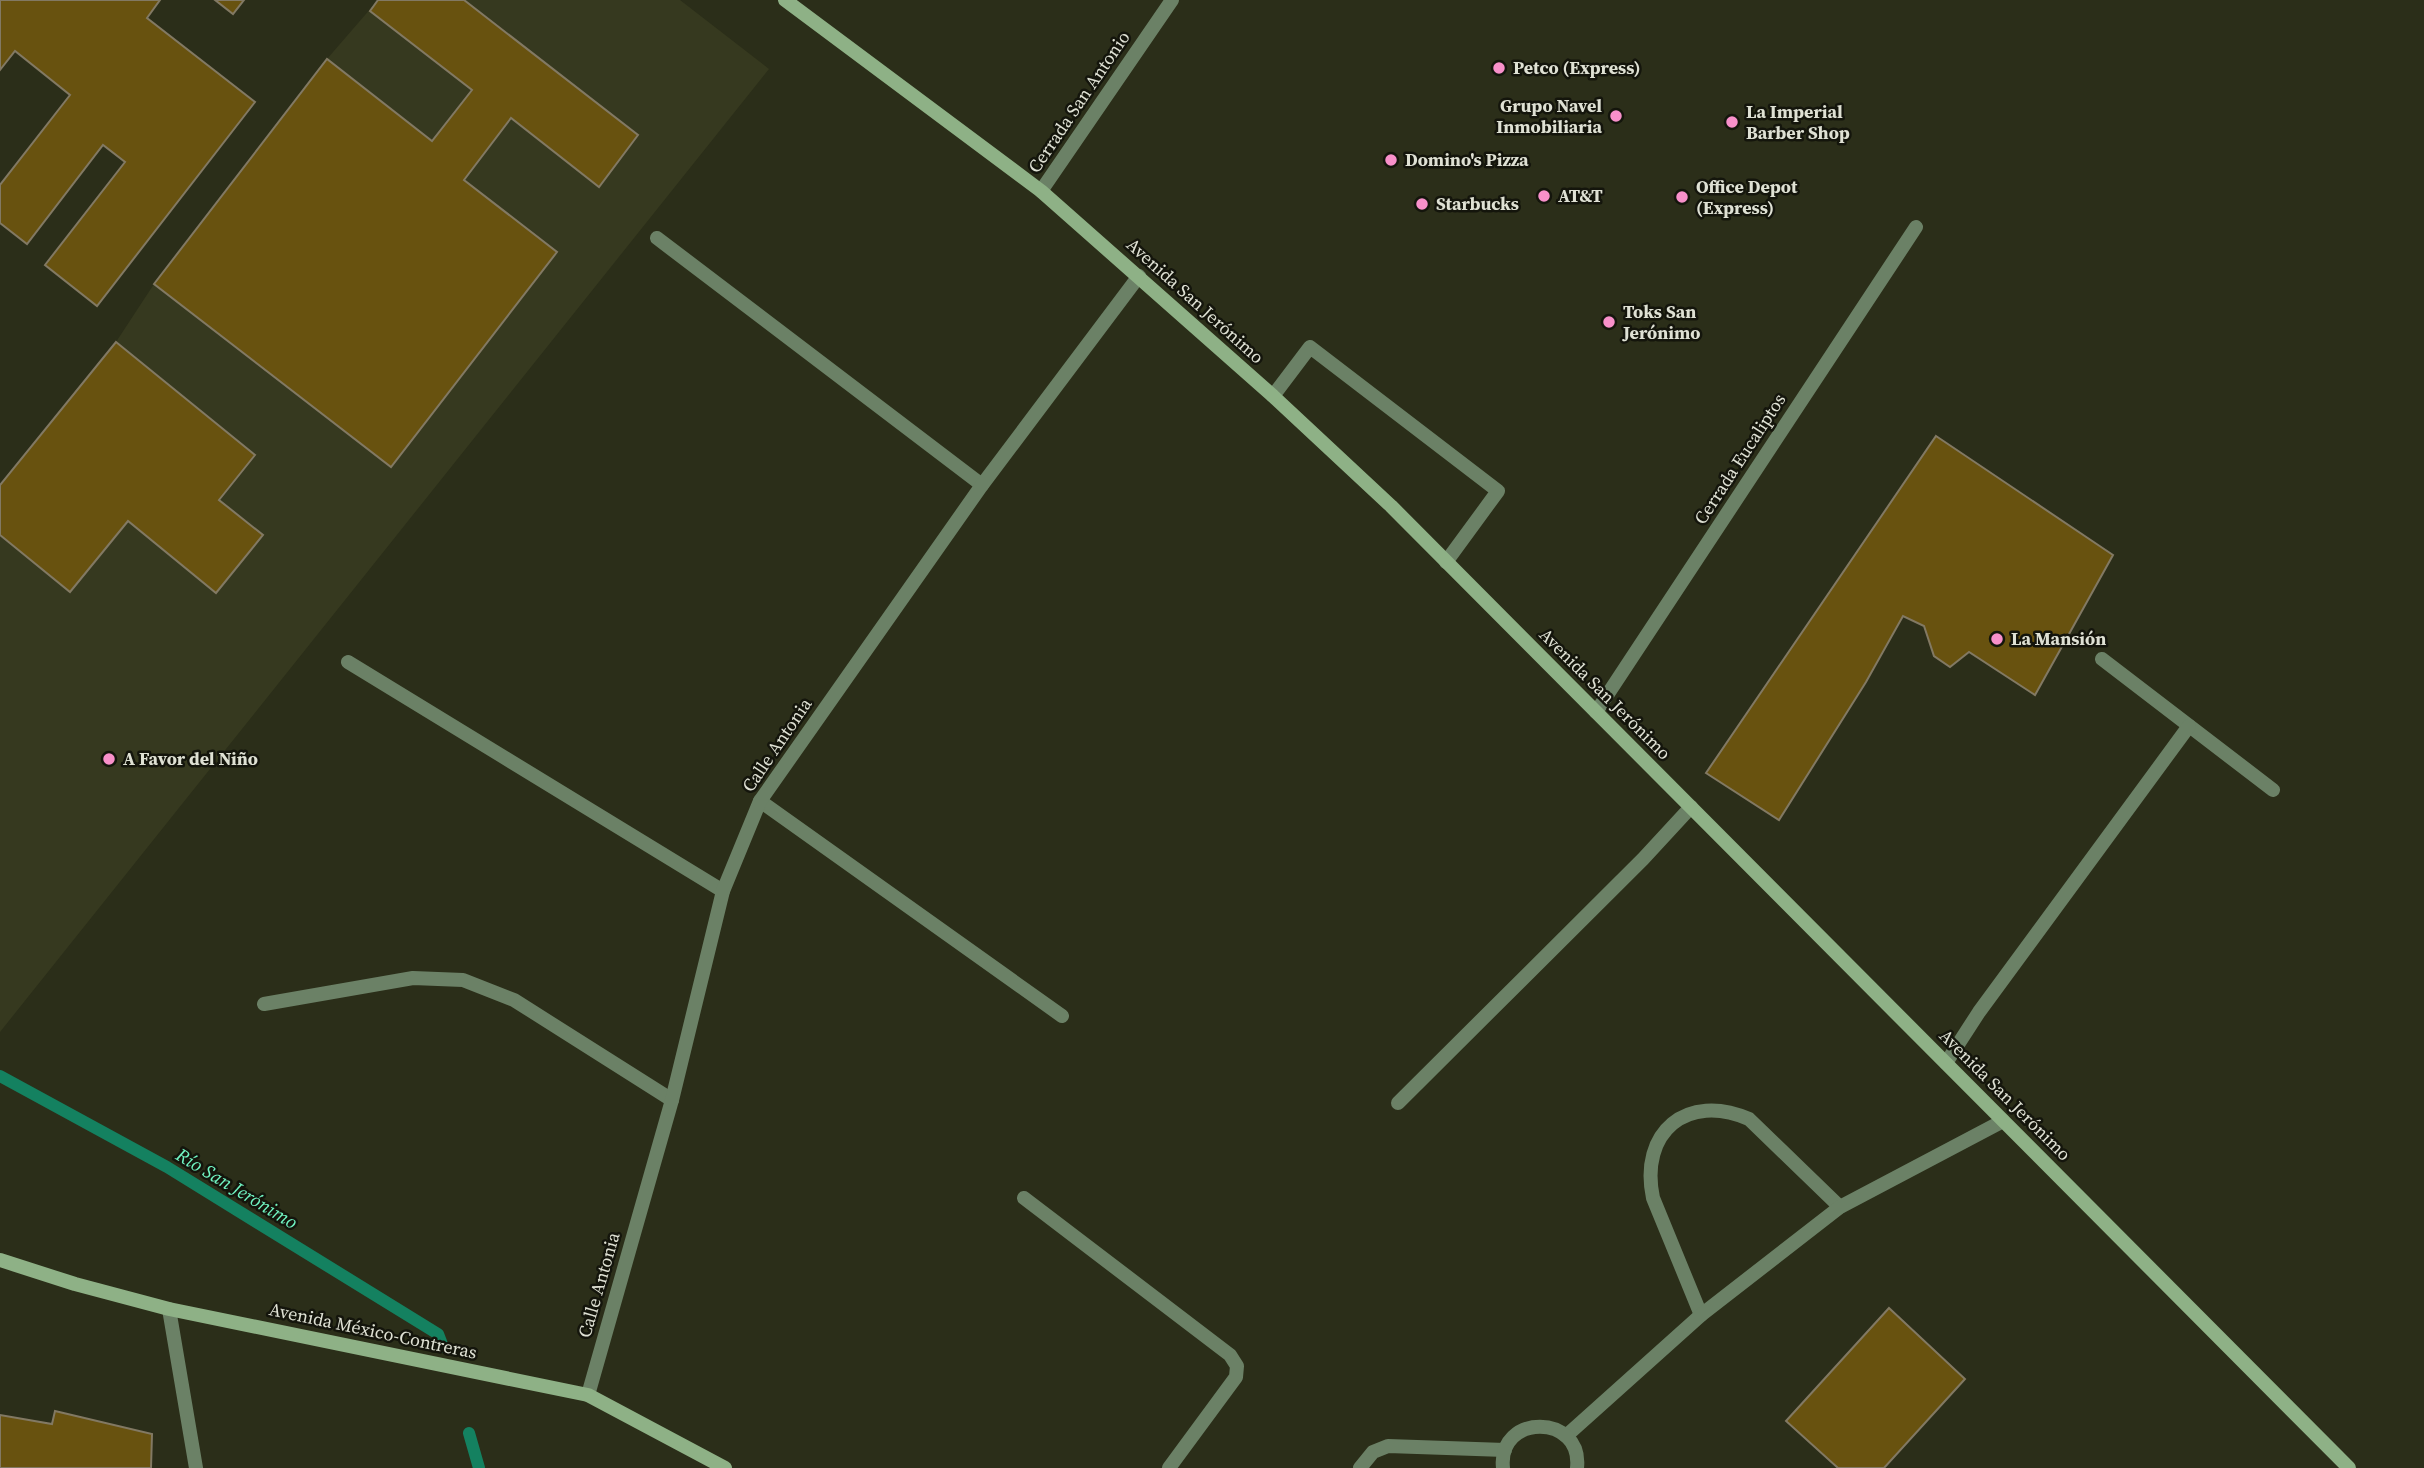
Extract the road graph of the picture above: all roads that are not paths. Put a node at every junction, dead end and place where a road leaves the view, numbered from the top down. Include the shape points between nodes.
1 (785, 0) edge
2 (1172, 0) edge
3 (1041, 191) junction
4 (1916, 227) dead end
5 (657, 239) dead end
6 (1139, 276) junction
7 (1273, 396) junction
8 (982, 485) junction
9 (1446, 562) junction
10 (2102, 659) dead end
11 (348, 662) dead end
12 (1596, 712) junction
13 (2189, 726) junction
14 (2273, 790) dead end
15 (760, 801) junction
16 (1691, 807) junction
17 (723, 891) junction
18 (264, 1004) dead end
19 (1062, 1016) dead end
20 (1946, 1063) junction
21 (673, 1100) junction
22 (1398, 1103) dead end
23 (2003, 1121) junction
24 (1024, 1198) dead end
25 (1839, 1208) junction
26 (0, 1260) edge
27 (169, 1308) junction
28 (1701, 1315) junction
29 (588, 1395) junction
30 (1566, 1436) junction
31 (1505, 1450) junction
32 (196, 1468) edge
33 (725, 1468) edge
34 (1169, 1468) edge
35 (1360, 1468) edge
36 (1503, 1468) edge
37 (1577, 1468) edge
38 (2349, 1468) edge

1 - 3 main road, Avenida San Jerónimo
2 - 3 street, Cerrada San Antonio
3 - 6 main road, Avenida San Jerónimo
4 - 12 street, Cerrada Eucaliptos
5 - 8 street
6 - 7 main road, Avenida San Jerónimo
6 - 8 street, Calle Antonia
7 - 9 main road, Avenida San Jerónimo
7 - 9 street via 1310,347 1498,491
8 - 15 street, Calle Antonia
9 - 12 main road, Avenida San Jerónimo
10 - 13 street
11 - 17 street
12 - 16 main road, Avenida San Jerónimo
13 - 14 street
13 - 20 street
15 - 17 street, Calle Antonia
15 - 19 street
16 - 20 main road, Avenida San Jerónimo
16 - 22 street
17 - 21 street, Calle Antonia
18 - 21 street via 413,978 463,979 514,1000
20 - 23 main road, Avenida San Jerónimo
21 - 29 street, Calle Antonia
23 - 25 street
23 - 38 main road, Avenida San Jerónimo
24 - 34 street via 1230,1355 1237,1366 1236,1377
25 - 28 street
25 - 28 street via 1749,1119 1724,1111 1699,1111 1668,1128 1653,1152 1649,1179
26 - 27 main road, Avenida México-Contreras
27 - 29 main road, Avenida México-Contreras
27 - 32 street
28 - 30 street
29 - 33 main road, Avenida México-Contreras
30 - 31 street via 1554,1428 1525,1428
30 - 37 street via 1575,1448
31 - 35 street via 1388,1446 1373,1452
31 - 36 street

